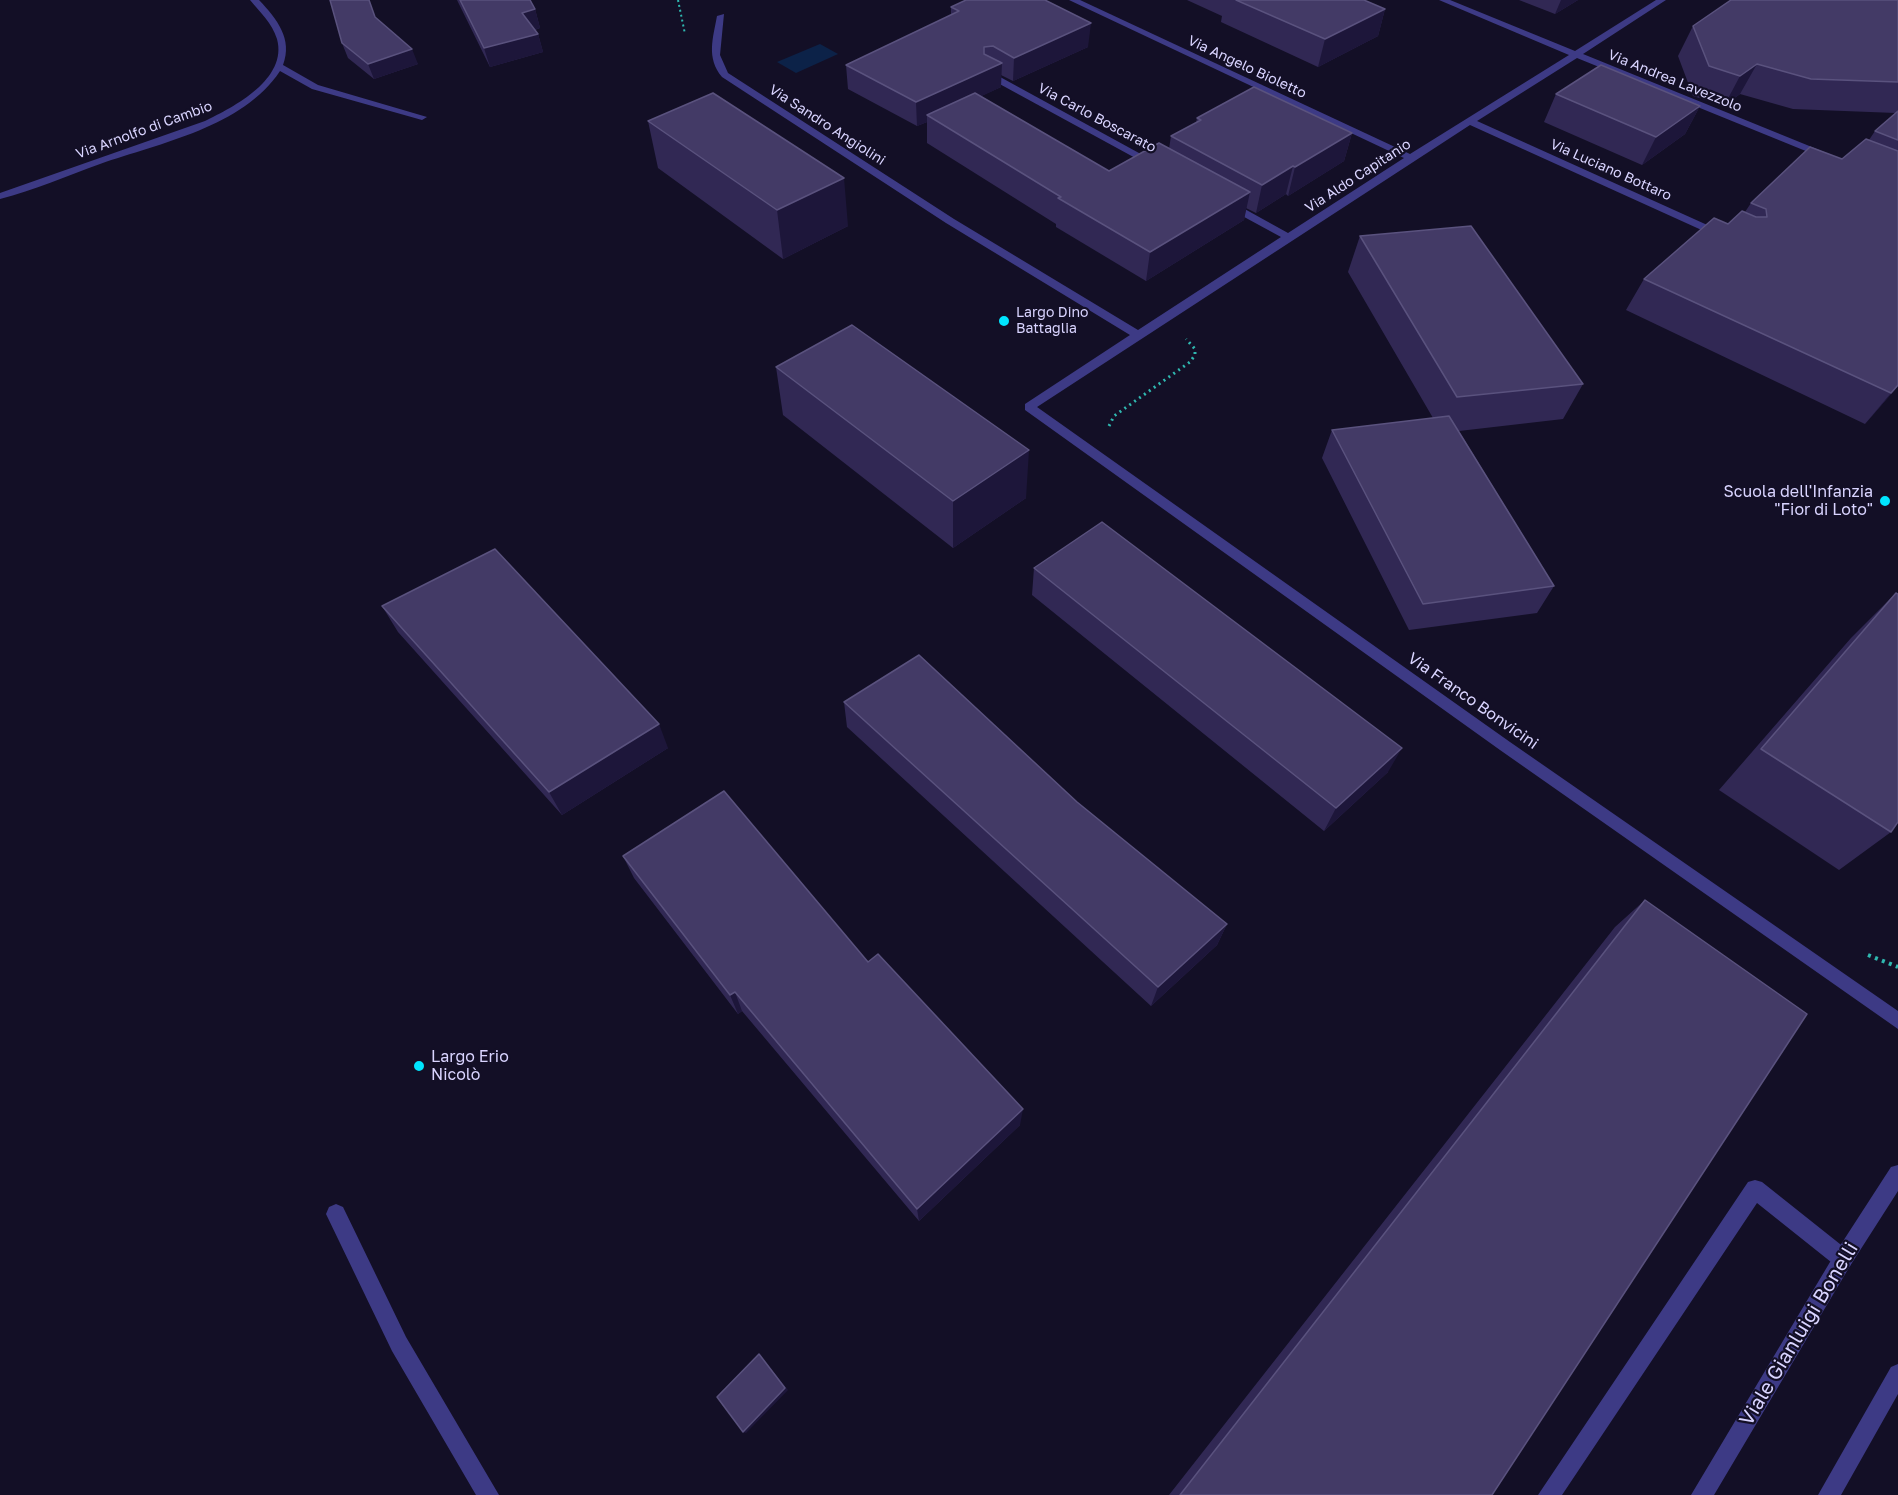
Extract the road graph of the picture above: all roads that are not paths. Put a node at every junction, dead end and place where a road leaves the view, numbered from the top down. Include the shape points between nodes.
1 (254, 0) edge
2 (1073, 0) edge
3 (1443, 0) edge
4 (1662, 0) edge
5 (721, 16) dead end
6 (1574, 54) junction
7 (278, 66) junction
8 (988, 74) edge
9 (422, 117) dead end
10 (1470, 121) junction
11 (1411, 158) junction
12 (1833, 159) edge
13 (1164, 169) edge
14 (0, 196) edge
15 (1216, 197) edge
16 (1288, 237) junction
17 (1731, 239) edge
18 (1138, 335) junction
19 (1898, 1021) edge
20 (1898, 1174) edge
21 (336, 1214) dead end
22 (1843, 1259) junction
23 (1898, 1374) edge
24 (488, 1495) edge
25 (1549, 1495) edge
26 (1702, 1495) edge
27 (1829, 1495) edge

1 - 7 street via 280,37
2 - 11 street, Via Angelo Bioletto
3 - 6 street, Via Andrea Lavezzolo
4 - 6 street, Via Aldo Capitanio
5 - 18 street, Via Sandro Angiolini via 715,58 725,75 967,231
6 - 10 street, Via Aldo Capitanio
6 - 12 street, Via Andrea Lavezzolo
7 - 9 street via 315,87
7 - 14 street, Via Arnolfo di Cambio via 254,96 218,119
8 - 13 street, Via Carlo Boscarato
10 - 11 street, Via Aldo Capitanio
10 - 17 street, Via Luciano Bottaro
11 - 16 street, Via Aldo Capitanio
15 - 16 street
16 - 18 street, Via Aldo Capitanio
18 - 19 street, Via Franco Bonvicini via 1029,407
20 - 22 street, Viale Gianluigi Bonelli
21 - 24 street via 399,1344
22 - 25 street via 1755,1189
22 - 26 street, Viale Gianluigi Bonelli
23 - 27 street

